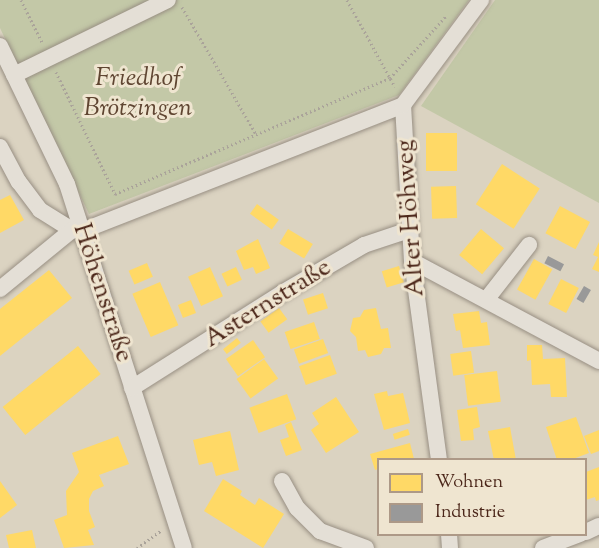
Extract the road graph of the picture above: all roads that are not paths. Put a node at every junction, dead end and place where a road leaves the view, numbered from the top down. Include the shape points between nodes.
1 (168, 0) edge
2 (481, 0) edge
3 (0, 45) edge
4 (14, 75) junction
5 (403, 105) junction
6 (0, 147) edge
7 (77, 230) junction
8 (410, 230) junction
9 (529, 245) dead end
10 (412, 261) junction
11 (0, 289) edge
12 (486, 300) junction
13 (599, 361) edge
14 (132, 388) junction
15 (439, 458) edge
16 (282, 481) dead end
17 (575, 536) edge
18 (184, 548) edge
19 (366, 548) edge
20 (543, 548) edge

1 - 4 street
2 - 5 street, Alter Höhweg
3 - 4 street, Höhenstraße
4 - 7 street, Höhenstraße via 67,184
5 - 7 street
5 - 8 street, Alter Höhweg
6 - 7 street via 18,182 39,210
7 - 11 street
7 - 14 street, Höhenstraße
8 - 10 street, Alter Höhweg
8 - 14 street, Asternstraße via 364,245
9 - 12 street
10 - 12 street
10 - 15 street, Alter Höhweg
12 - 13 street
14 - 18 street, Höhenstraße
16 - 19 street via 297,508 320,531
17 - 20 street

